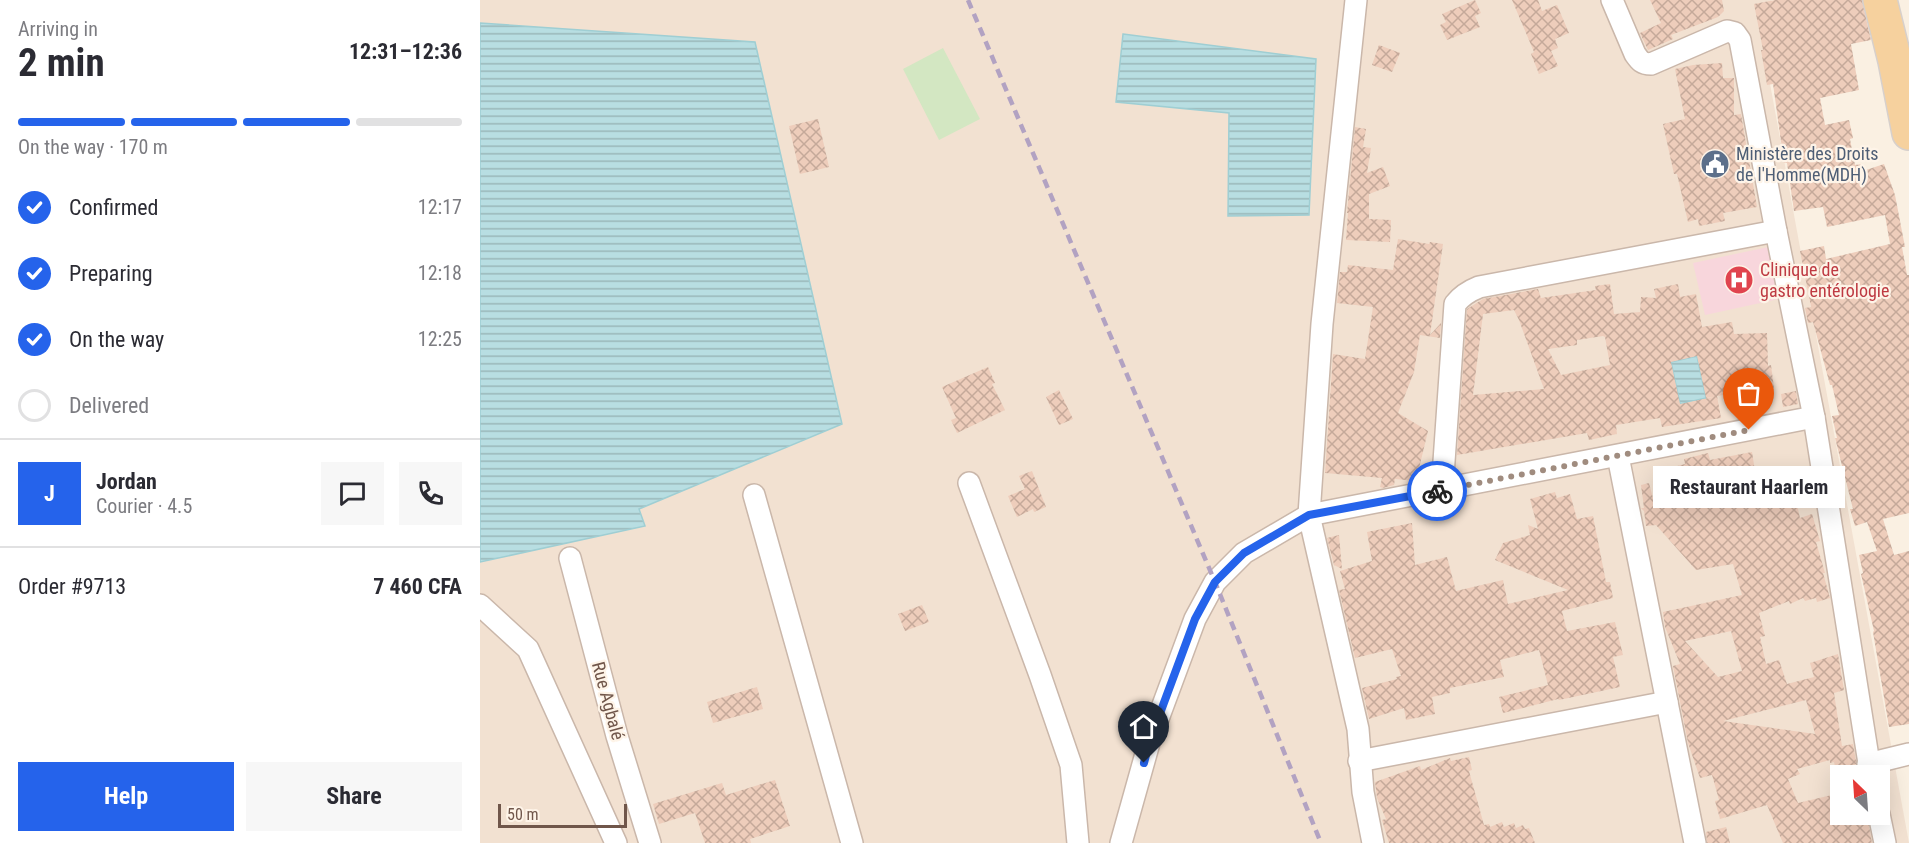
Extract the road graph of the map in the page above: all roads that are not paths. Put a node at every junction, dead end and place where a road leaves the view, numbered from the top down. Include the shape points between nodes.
1 (1356, 0) edge
2 (1612, 0) edge
3 (1880, 0) edge
4 (1894, 0) edge
5 (1895, 61) junction
6 (1909, 132) edge
7 (1776, 231) junction
8 (1814, 417) junction
9 (1618, 456) junction
10 (969, 483) dead end
11 (1442, 490) junction
12 (754, 495) dead end
13 (1309, 515) junction
14 (570, 558) dead end
15 (480, 605) edge
16 (1667, 702) junction
17 (1909, 754) edge
18 (1359, 761) junction
19 (1868, 765) edge
20 (1882, 765) edge
21 (1881, 825) edge
22 (616, 843) edge
23 (650, 843) edge
24 (852, 843) edge
25 (1078, 843) edge
26 (1121, 843) edge
27 (1373, 843) edge
28 (1695, 843) edge
29 (1885, 843) edge

1 - 13 street via 1322,324
2 - 7 street via 1635,54 1645,64 1727,31 1738,36
3 - 5 main road
4 - 5 main road
5 - 6 main road
7 - 8 street
7 - 11 street via 1479,287 1462,296 1455,304
8 - 9 street
8 - 19 street
9 - 11 street
9 - 16 street
10 - 25 street via 1071,765
11 - 13 street
12 - 24 street
13 - 18 street via 1358,729
13 - 26 street via 1244,553 1215,582 1195,619 1149,743
14 - 23 street, Rue Agbalé
15 - 22 street via 528,649
16 - 18 street
16 - 28 street
17 - 20 street
18 - 27 street
21 - 29 street

